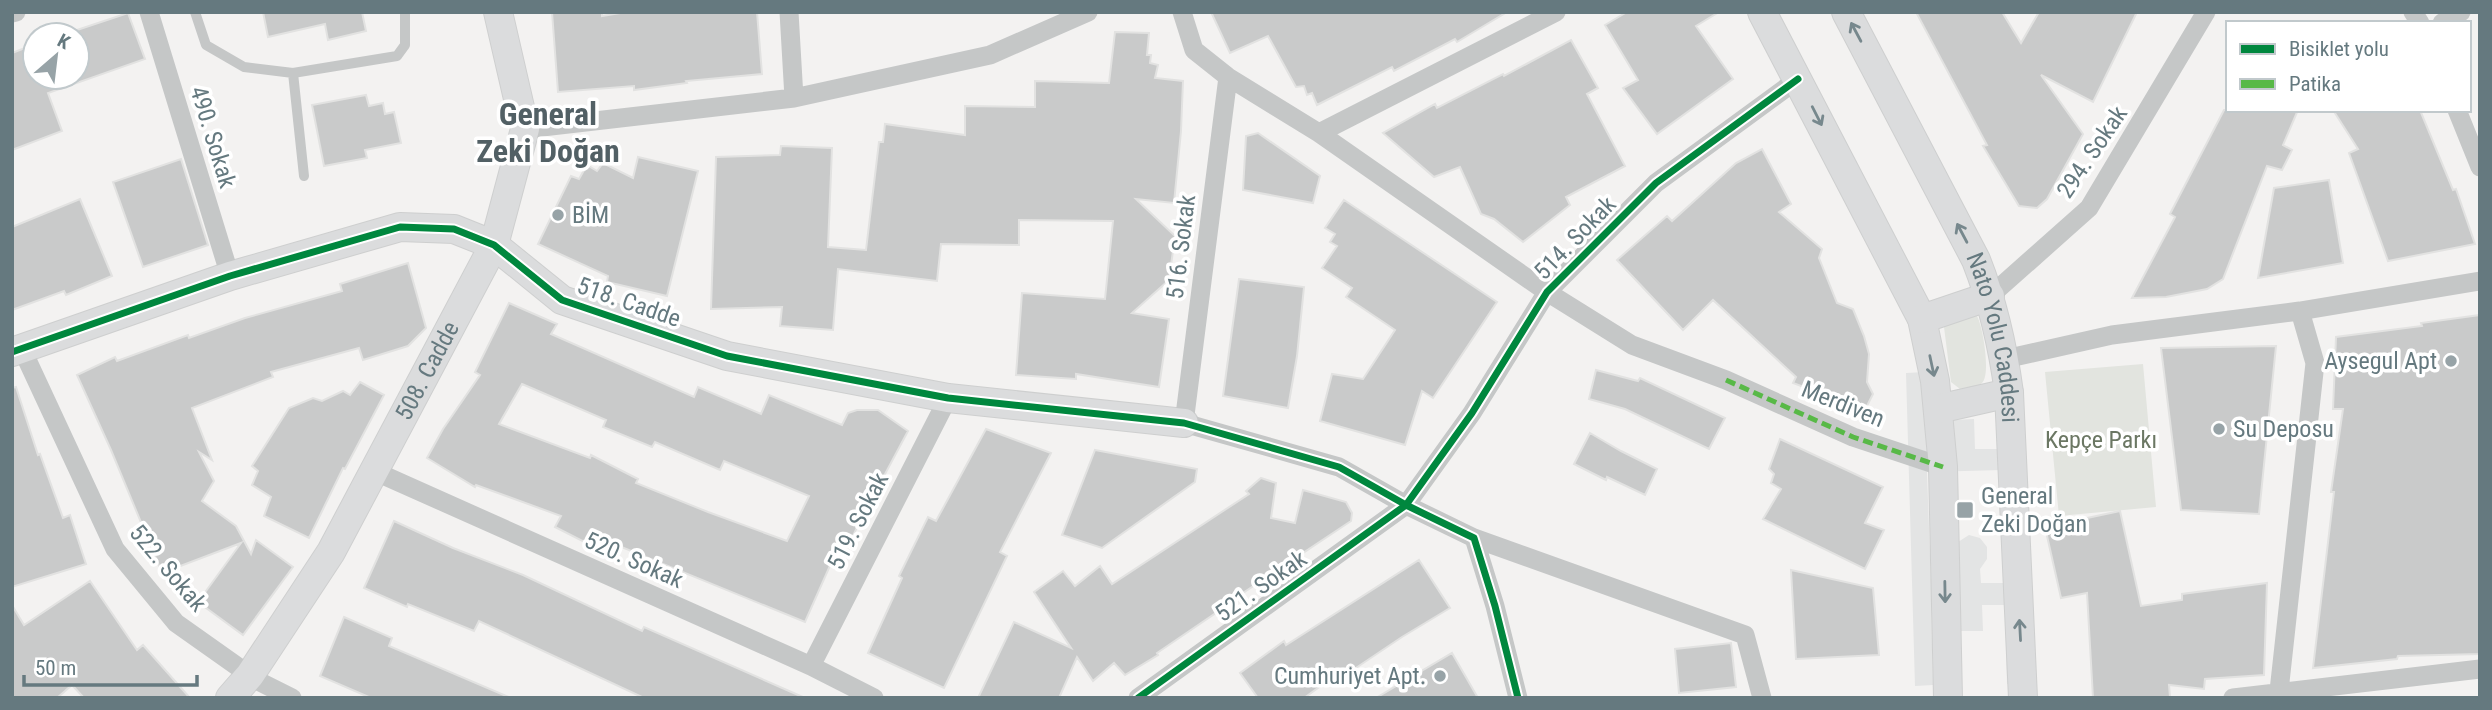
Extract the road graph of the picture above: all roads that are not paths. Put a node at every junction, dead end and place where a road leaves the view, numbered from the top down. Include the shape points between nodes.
1 (149, 12) edge
2 (195, 12) edge
3 (405, 12) edge
4 (498, 12) edge
5 (789, 12) edge
6 (1088, 12) edge
7 (1182, 12) edge
8 (1556, 12) edge
9 (1762, 12) edge
10 (1846, 12) edge
11 (2206, 12) edge
12 (2461, 12) edge
13 (2445, 21) edge
14 (293, 73) junction
15 (1228, 77) junction
16 (1798, 79) junction
17 (794, 98) junction
18 (2458, 112) edge
19 (525, 129) junction
20 (1320, 133) junction
21 (2480, 167) edge
22 (304, 176) dead end
23 (494, 245) junction
24 (230, 276) junction
25 (2480, 281) edge
26 (1548, 292) junction
27 (1990, 296) junction
28 (2300, 311) junction
29 (1922, 318) junction
30 (17, 351) edge
31 (2005, 359) junction
32 (2009, 393) junction
33 (948, 398) junction
34 (1938, 409) junction
35 (1184, 423) junction
36 (1943, 467) junction
37 (374, 471) junction
38 (1406, 505) junction
39 (1474, 538) junction
40 (811, 666) junction
41 (2480, 669) edge
42 (250, 675) junction
43 (2279, 691) junction
44 (1942, 697) edge
45 (230, 698) edge
46 (292, 698) edge
47 (873, 698) edge
48 (1138, 698) edge
49 (1518, 698) edge
50 (1762, 698) edge
51 (2023, 698) edge
52 (2233, 698) edge

1 - 24 street, 490. Sokak
2 - 14 lane via 206,45 244,68
3 - 14 lane via 405,45 397,57
4 - 19 street, 508. Cadde
5 - 17 street
6 - 17 street via 990,55
7 - 15 street, Merdiven via 1194,50
8 - 20 street
9 - 16 street
27 -> 10 street, Nato Yolu Caddesi via 1976,260
11 - 27 street, 294. Sokak via 2089,208
12 - 13 street
14 - 22 lane
15 - 20 street, Merdiven
15 - 35 street, 516. Sokak
16 - 26 street, 514. Sokak via 1656,183
16 -> 29 street
17 - 19 street
18 - 21 street
19 - 23 street, 508. Cadde
20 - 26 street, Merdiven
23 - 24 street, 518. Cadde via 454,229 400,227
23 - 33 street, 518. Cadde via 562,300 727,356
23 - 37 street, 508. Cadde
24 - 30 street, 518. Cadde
25 - 28 street
26 - 36 street, Merdiven via 1632,345 1726,380 1853,437
26 - 38 street, 514. Sokak via 1472,413
27 - 29 street
27 - 31 street, Nato Yolu Caddesi
28 - 31 street via 2112,335
28 - 43 street via 2315,363
29 -> 34 street
30 - 42 street, 522. Sokak via 115,549 176,623
31 - 32 street, Nato Yolu Caddesi
32 - 34 street
51 -> 32 street, Nato Yolu Caddesi
33 - 35 street, 518. Cadde
33 - 40 street, 519. Sokak
34 - 36 street
35 - 38 street via 1339,467
36 -> 44 street
37 - 40 street, 520. Sokak
37 - 42 street, 508. Cadde via 331,552
38 - 39 street
38 - 48 street, 521. Sokak
39 - 49 street
39 - 50 street via 1745,635
40 - 47 street, 520. Sokak
41 - 43 street
42 - 45 street, 508. Cadde
42 - 46 street, 522. Sokak
43 - 52 street

